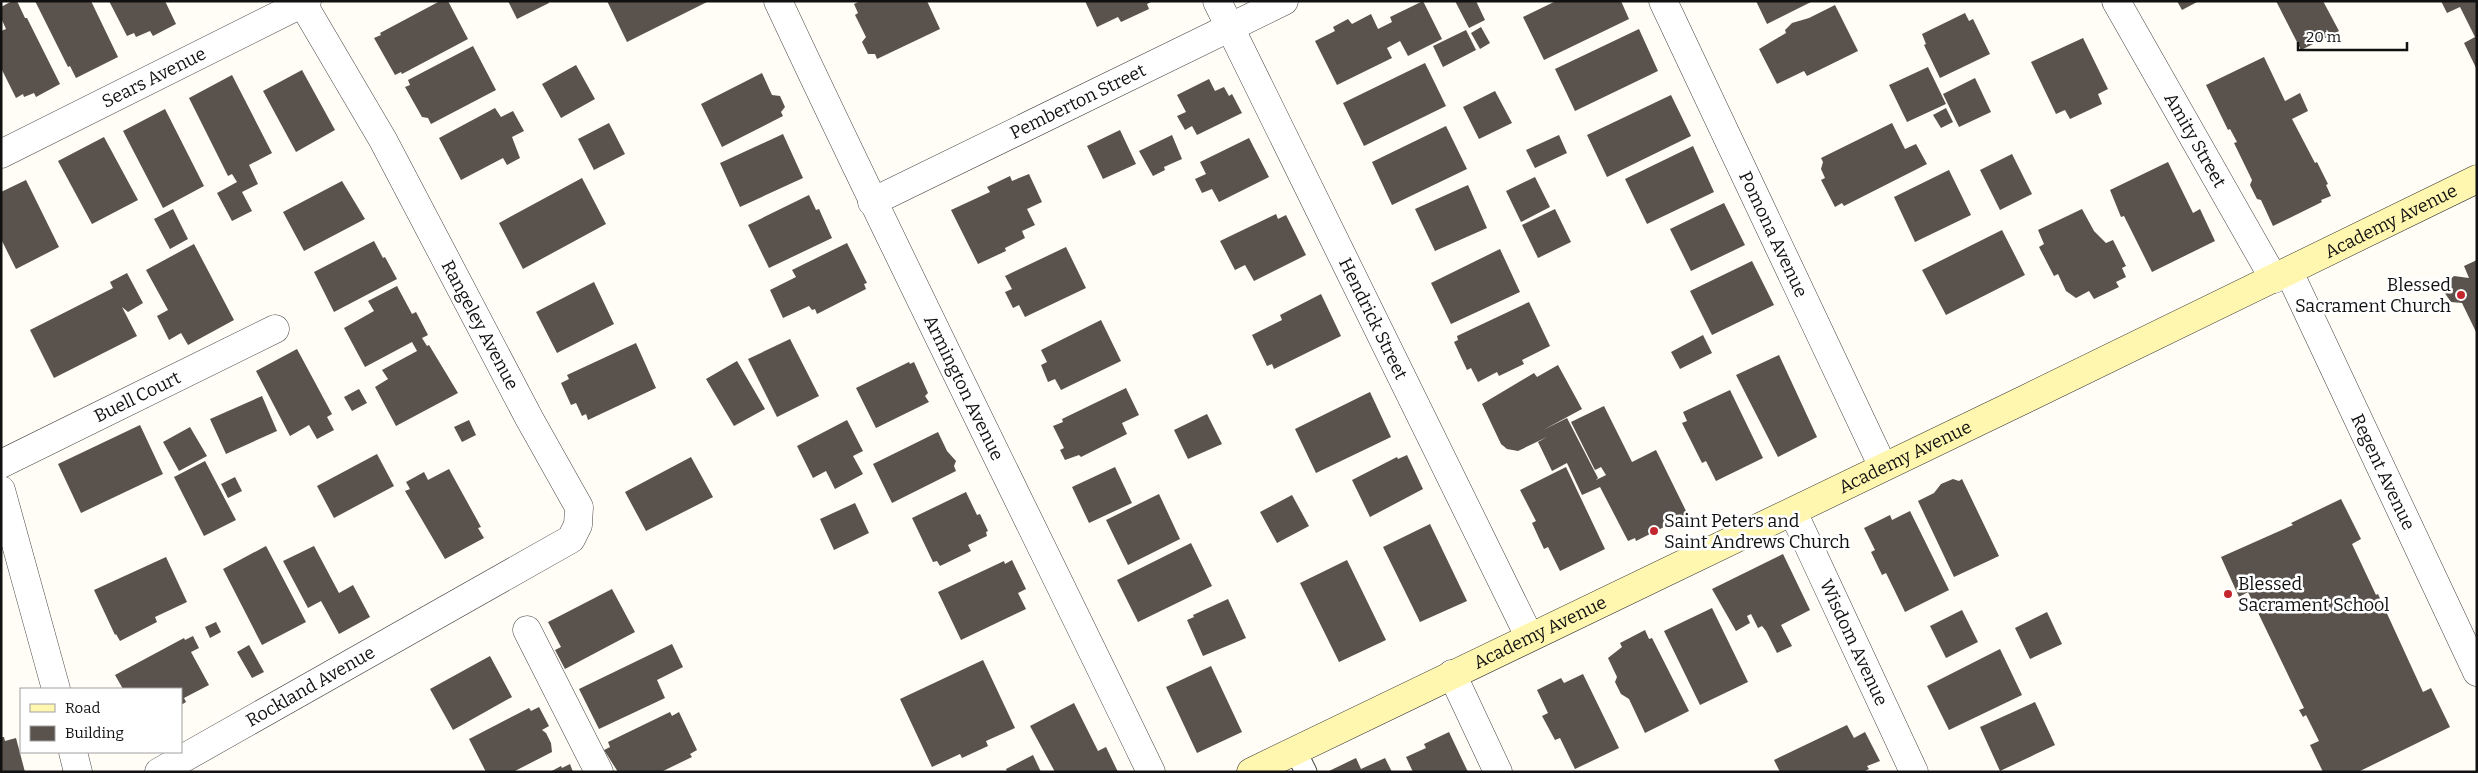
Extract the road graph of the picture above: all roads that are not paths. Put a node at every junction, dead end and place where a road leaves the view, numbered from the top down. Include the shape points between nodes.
1 (778, 1) edge
2 (1217, 1) edge
3 (1284, 1) edge
4 (1663, 1) edge
5 (2116, 1) edge
6 (305, 2) edge
7 (1229, 28) junction
8 (1, 154) edge
9 (2477, 179) edge
10 (872, 202) junction
11 (2281, 276) junction
12 (276, 329) dead end
13 (1, 464) edge
14 (1883, 467) junction
15 (1, 490) edge
16 (1793, 512) junction
17 (462, 602) joint
18 (527, 630) dead end
19 (1529, 636) junction
20 (2477, 672) edge
21 (1452, 674) junction
22 (56, 688) edge
23 (73, 753) edge
24 (1301, 761) edge
25 (78, 772) edge
26 (158, 772) edge
27 (599, 772) edge
28 (1151, 772) edge
29 (1251, 772) edge
30 (1498, 772) edge
31 (1914, 772) edge

1 - 10 street, Armington Avenue
2 - 7 street, Hendrick Street
3 - 7 street, Pemberton Street
4 - 14 street, Pomona Avenue
5 - 11 street, Amity Street
6 - 8 street, Sears Avenue
6 - 17 street, Rangeley Avenue via 579,507 578,525 571,539
7 - 10 street, Pemberton Street
7 - 19 street, Hendrick Street
9 - 11 street, Academy Avenue
10 - 28 street, Armington Avenue
11 - 14 street, Academy Avenue
11 - 20 street, Regent Avenue
12 - 13 street, Buell Court
14 - 16 street, Academy Avenue
15 - 22 street
16 - 19 street, Academy Avenue
16 - 31 street, Wisdom Avenue
17 - 26 street, Rockland Avenue
18 - 27 street
19 - 21 street, Academy Avenue
21 - 24 street, Academy Avenue
21 - 30 street
23 - 25 street
24 - 29 street, Academy Avenue

